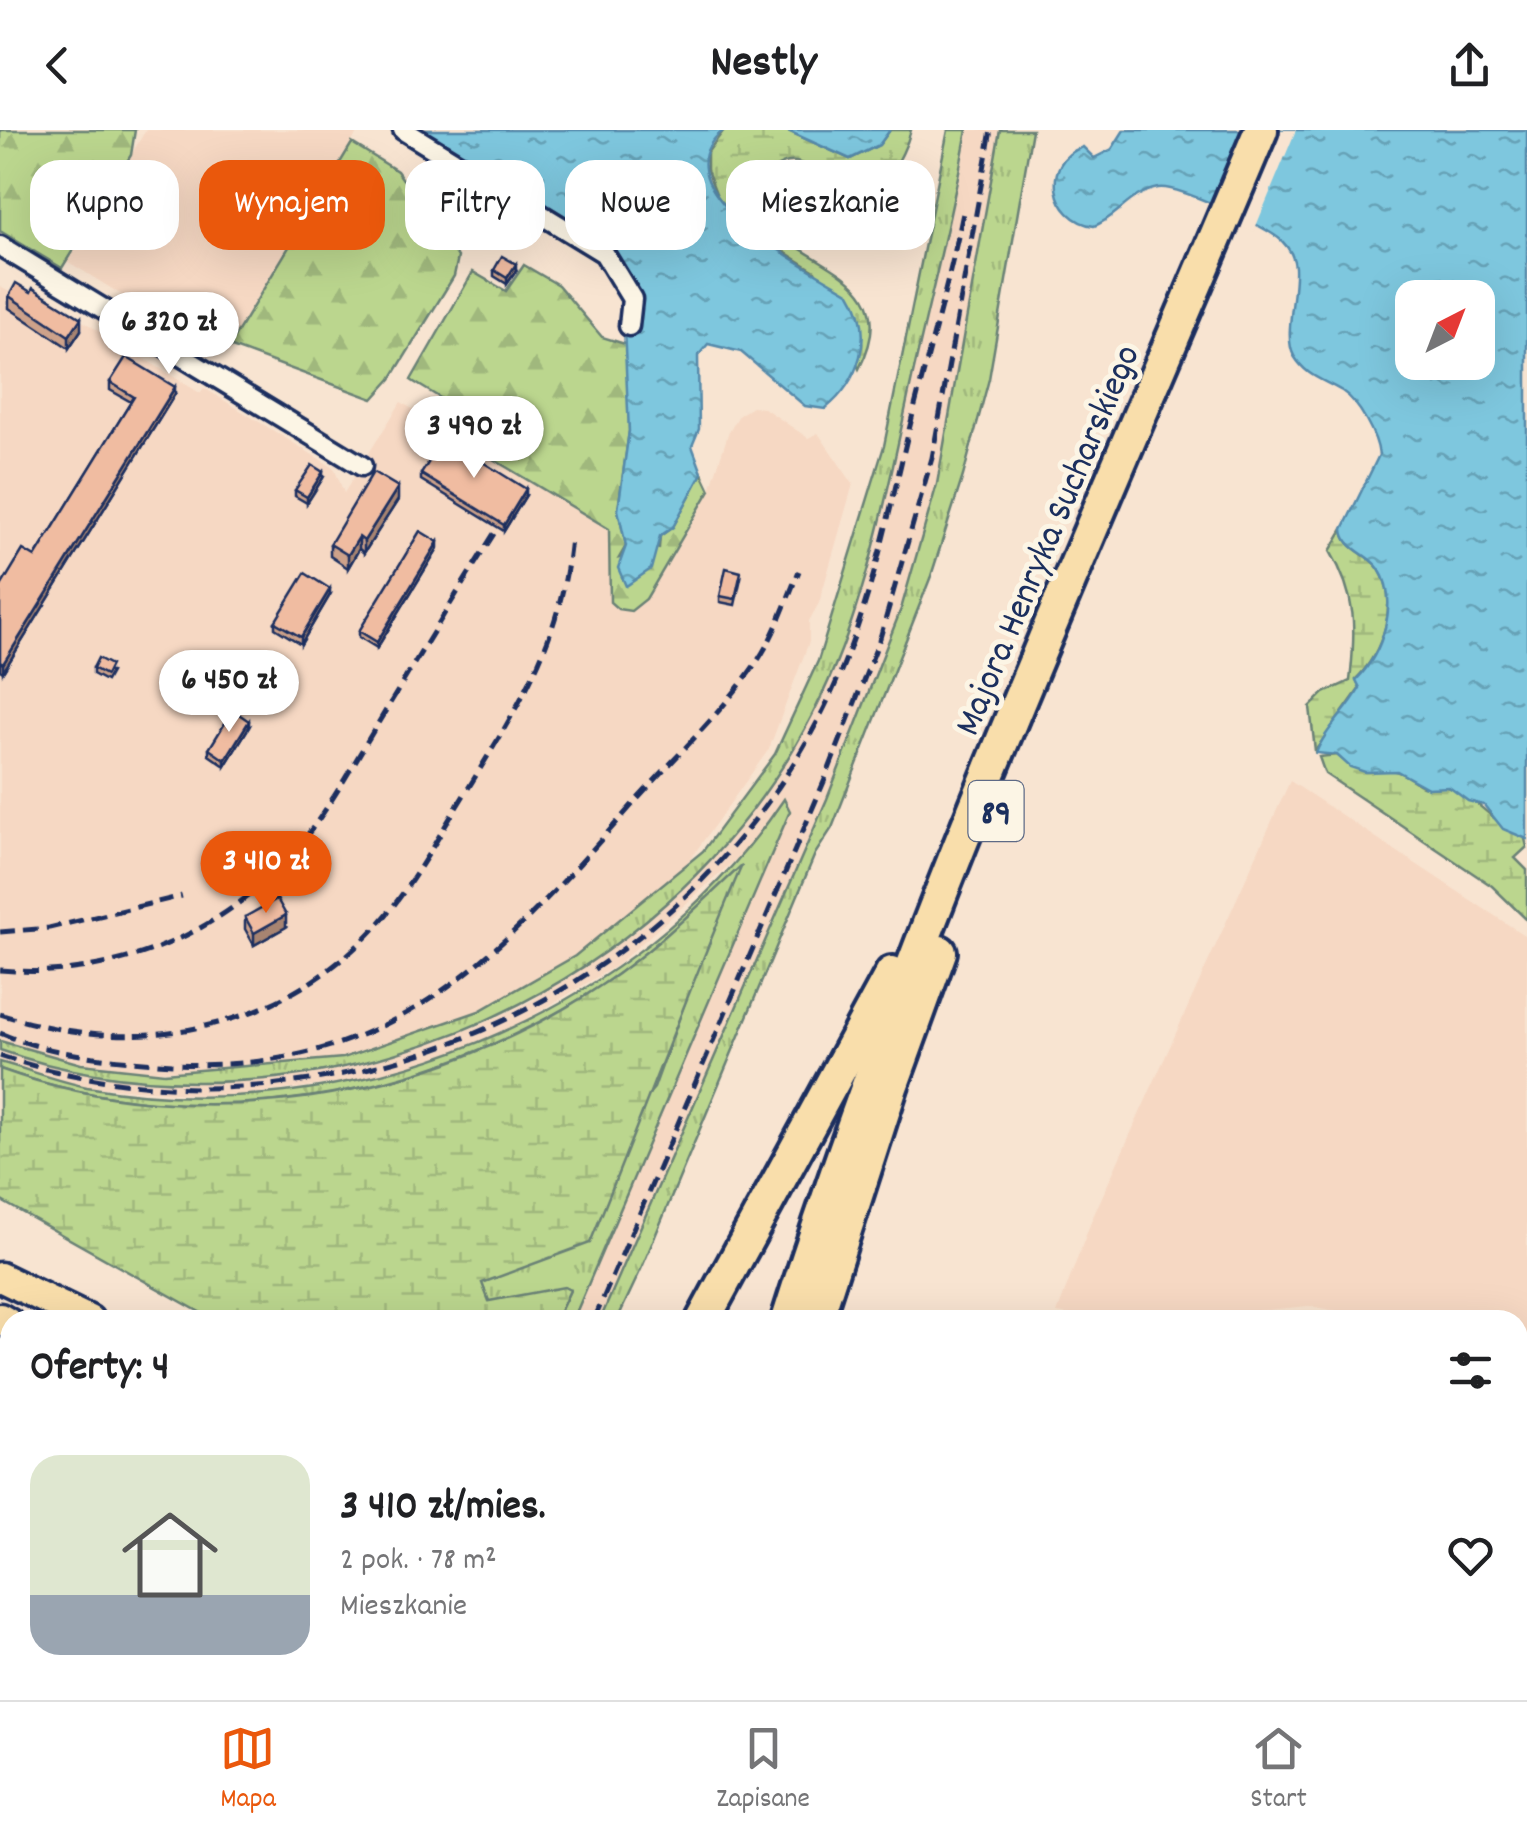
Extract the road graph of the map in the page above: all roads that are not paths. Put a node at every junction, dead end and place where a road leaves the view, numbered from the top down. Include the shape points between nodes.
1 (403, 130) edge
2 (1260, 130) edge
3 (1281, 130) edge
4 (0, 246) edge
5 (629, 326) dead end
6 (362, 466) dead end
7 (1101, 534) junction
8 (922, 937) junction
9 (891, 1087) junction
10 (0, 1277) edge
11 (68, 1310) edge
12 (708, 1310) edge
13 (791, 1310) edge
14 (819, 1310) edge
15 (839, 1310) edge

1 - 5 street via 604,253 632,298
2 - 7 highway, Majora Henryka Sucharskiego / 89
3 - 7 highway, Majora Henryka Sucharskiego / 89
4 - 6 street
7 - 8 highway, Majora Henryka Sucharskiego / 89
7 - 9 highway, Majora Henryka Sucharskiego / 89
8 - 12 highway via 882,986
8 - 13 highway, Majora Henryka Sucharskiego / 89
9 - 14 highway, Majora Henryka Sucharskiego / 89
9 - 15 highway via 892,1144
10 - 11 main road

